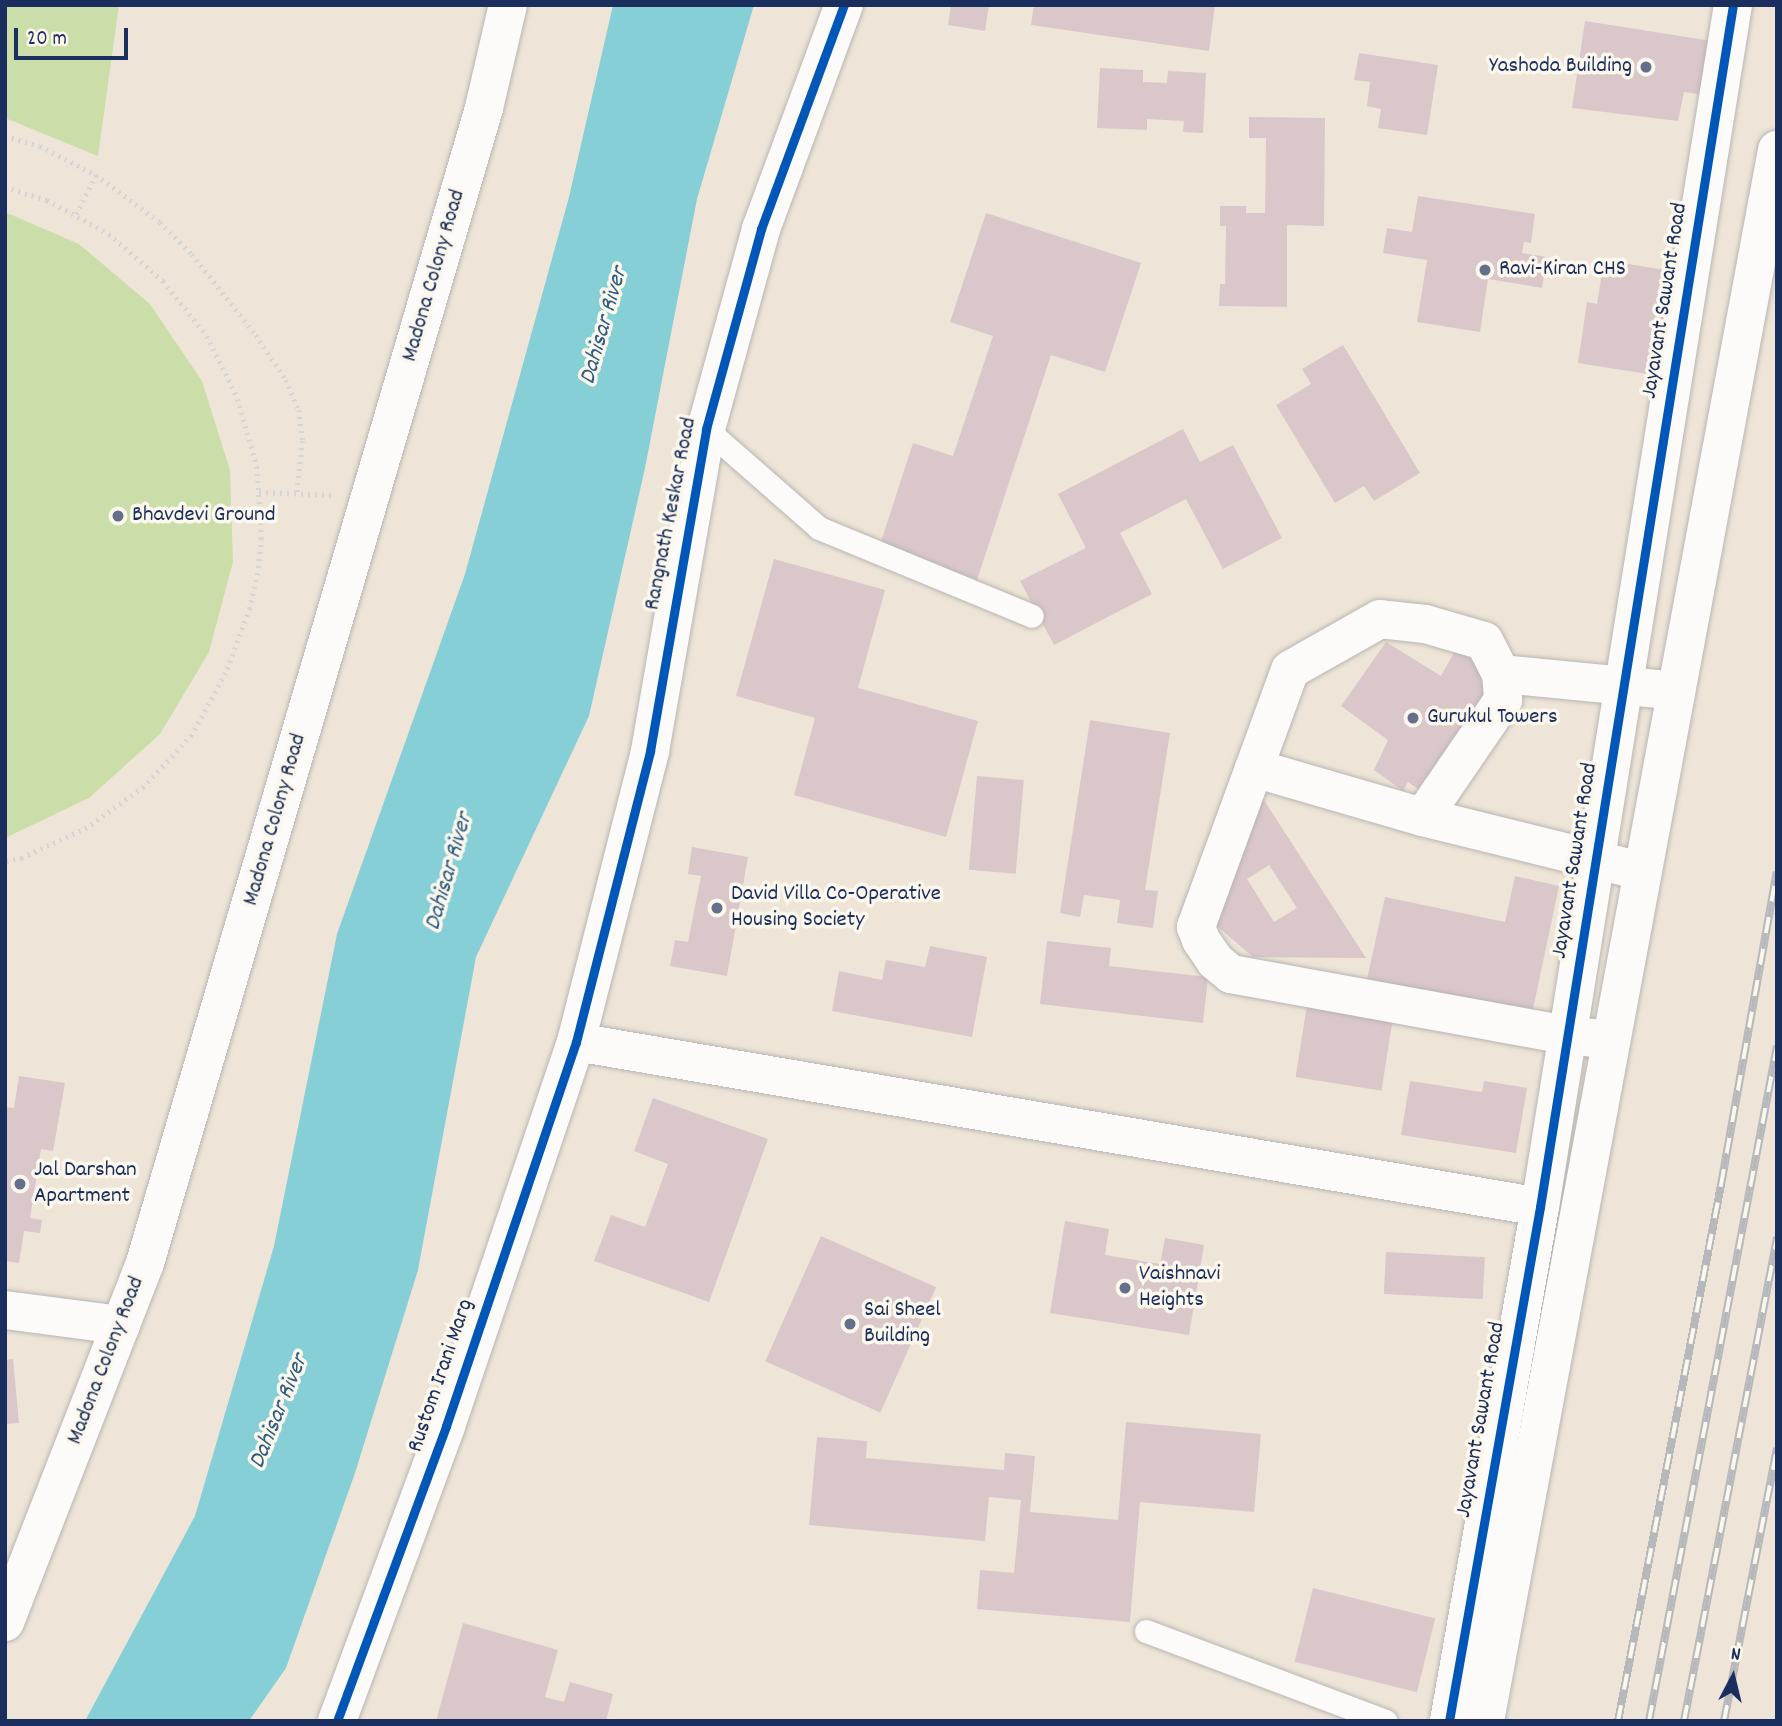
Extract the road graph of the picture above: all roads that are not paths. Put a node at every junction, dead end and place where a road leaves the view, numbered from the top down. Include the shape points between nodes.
1 (508, 5) edge
2 (844, 5) edge
3 (1733, 5) edge
4 (1777, 150) edge
5 (706, 429) junction
6 (1032, 615) dead end
7 (1500, 674) junction
8 (1623, 686) junction
9 (1676, 691) junction
10 (1254, 768) junction
11 (1423, 817) junction
12 (1595, 862) junction
13 (1642, 870) junction
14 (1567, 1035) junction
15 (1610, 1040) junction
16 (576, 1042) junction
17 (1540, 1206) junction
18 (5, 1310) edge
19 (121, 1325) junction
20 (5, 1622) edge
21 (1146, 1631) dead end
22 (337, 1721) edge
23 (1386, 1721) edge
24 (1448, 1721) edge
25 (1485, 1721) edge

1 - 19 street, Madona Colony Road via 484,108 370,499 145,1264
2 - 5 street, Rangnath Keskar Road via 761,229
3 - 8 street, Jayavant Sawant Road
4 - 9 street
5 - 6 lane via 819,528
5 - 16 street, Rangnath Keskar Road via 650,751
7 - 8 street
7 - 10 street via 1484,641 1425,624 1380,619 1290,670
7 - 11 street via 1503,700
8 - 9 street
8 - 12 street, Jayavant Sawant Road
9 - 13 street
10 - 11 street
10 - 14 street via 1196,928 1215,961 1231,974
11 - 12 street
12 - 13 street
12 - 14 street, Jayavant Sawant Road
13 - 15 street
14 - 15 street
14 - 17 street, Jayavant Sawant Road
15 - 25 street
16 - 17 street
16 - 22 street, Rustom Irani Marg via 446,1426
17 - 24 street, Jayavant Sawant Road
18 - 19 street
19 - 20 street, Madona Colony Road
21 - 23 lane

